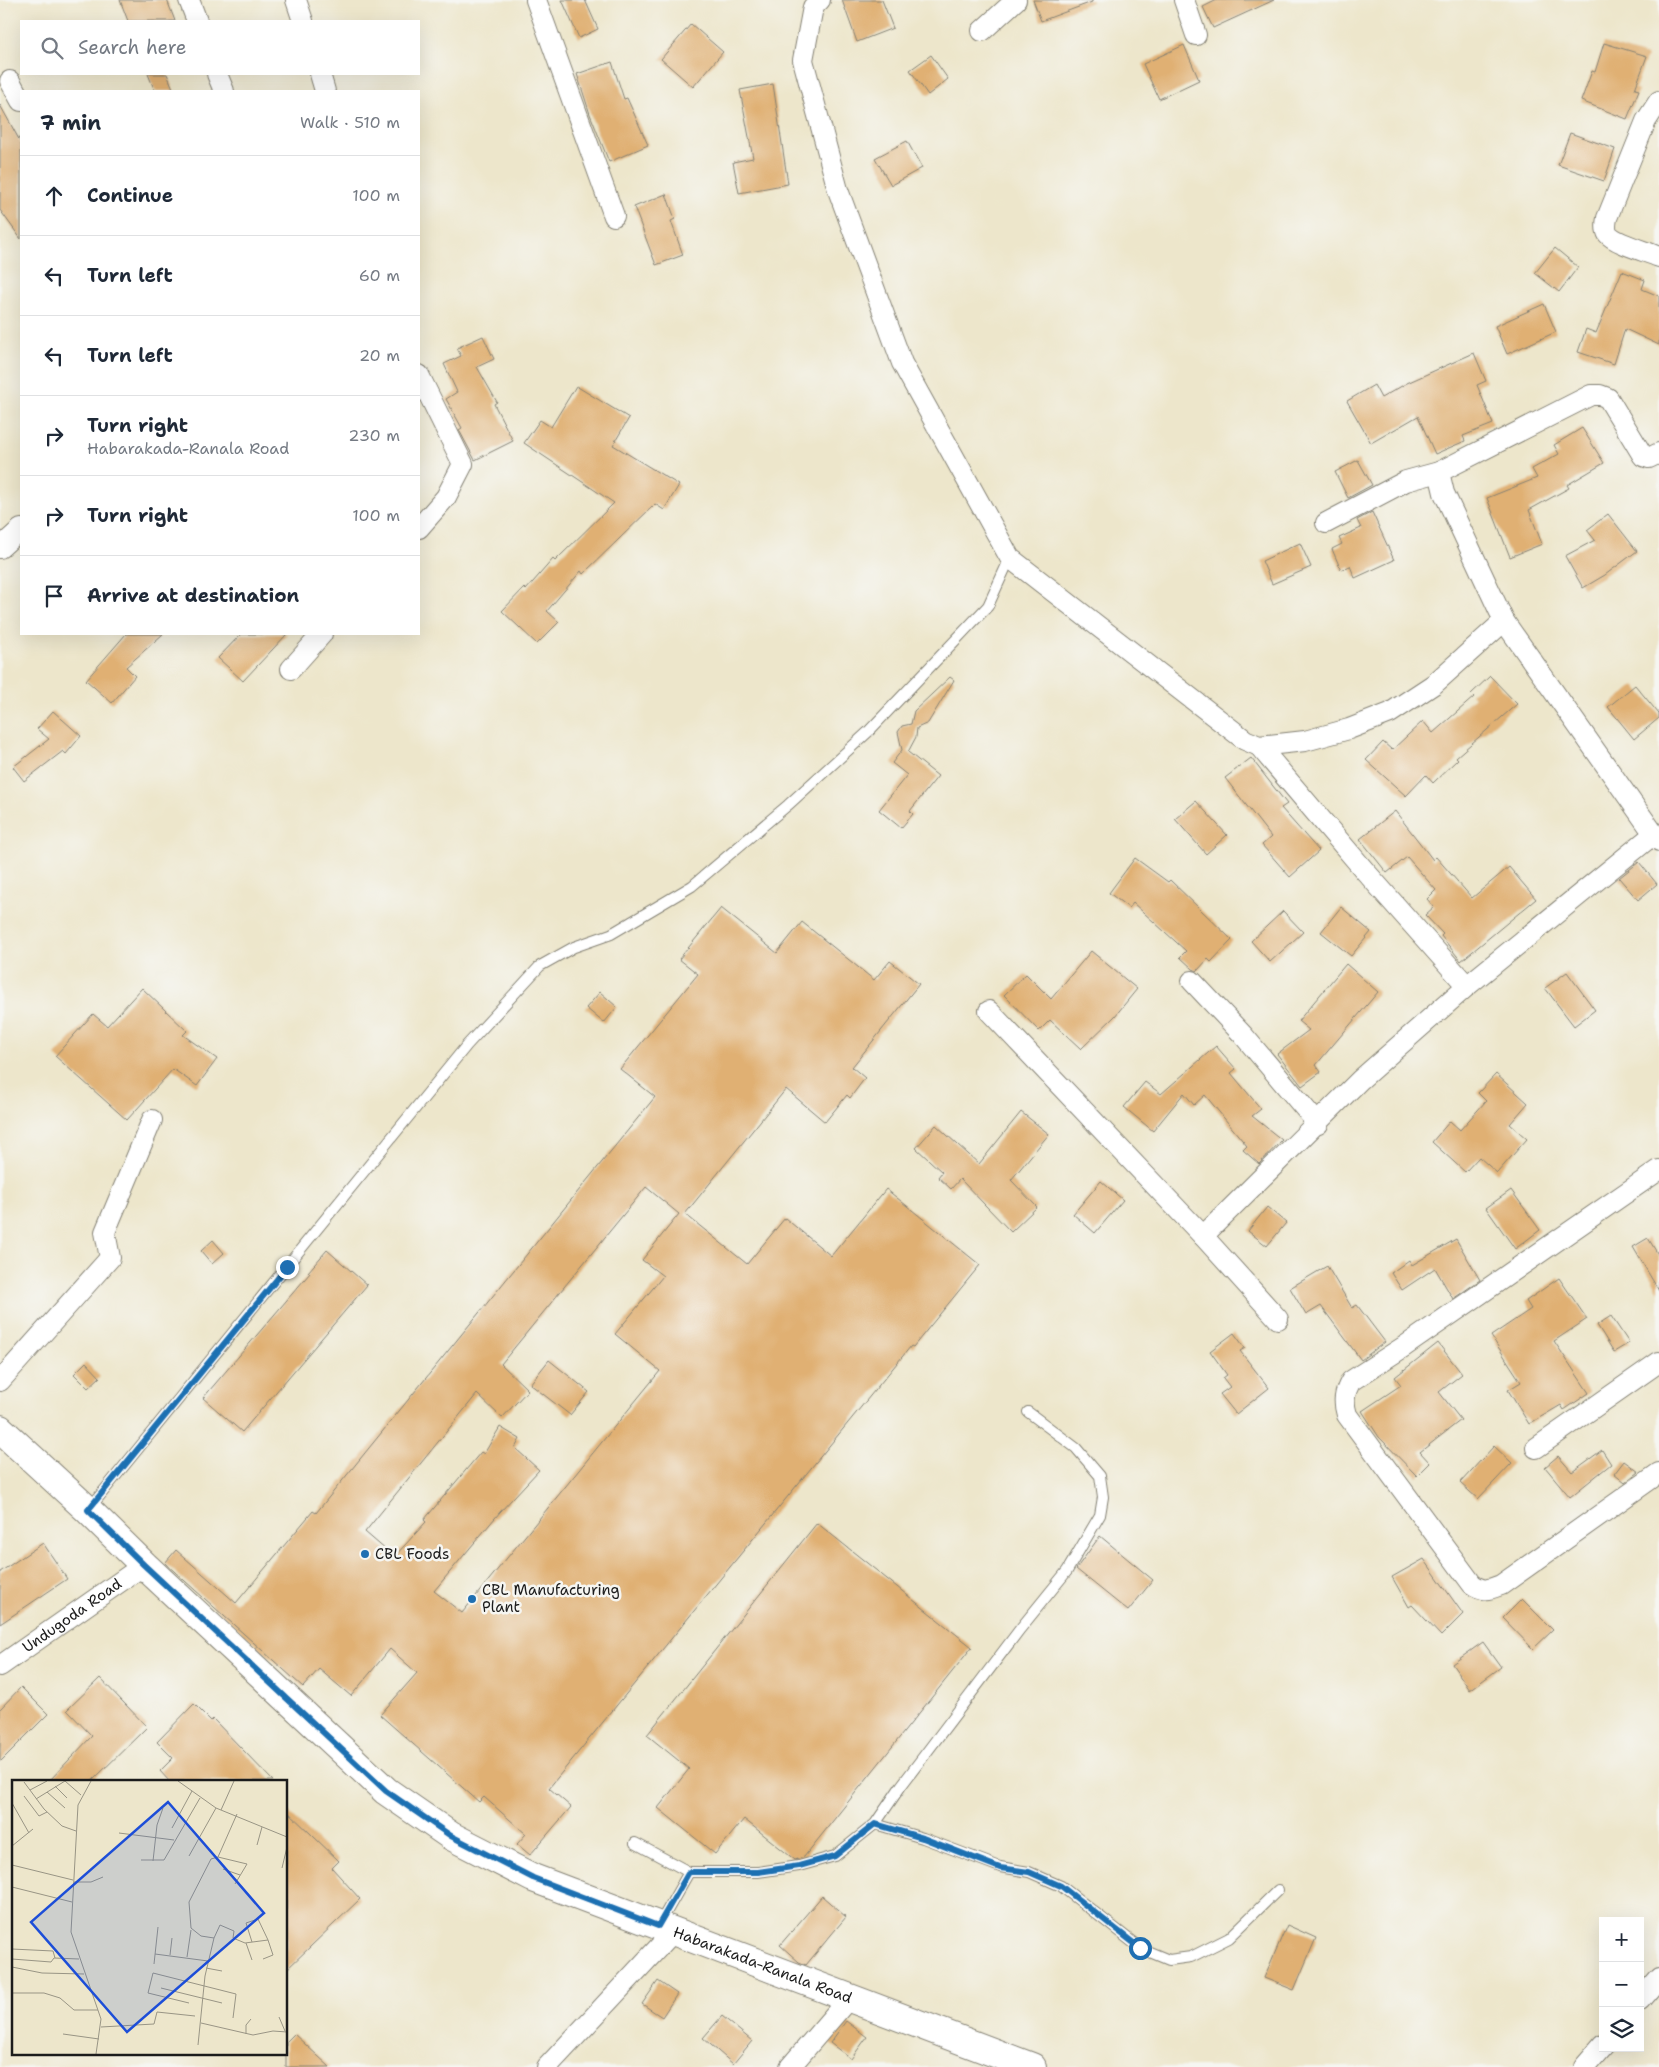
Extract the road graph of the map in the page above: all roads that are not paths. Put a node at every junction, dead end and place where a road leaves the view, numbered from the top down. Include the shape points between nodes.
1 (189, 0) edge
2 (296, 0) edge
3 (536, 0) edge
4 (820, 0) edge
5 (1016, 0) edge
6 (1184, 0) edge
7 (197, 20) edge
8 (303, 20) edge
9 (982, 30) dead end
10 (1196, 34) dead end
11 (217, 75) edge
12 (320, 75) edge
13 (10, 81) dead end
14 (224, 90) edge
15 (325, 90) edge
16 (20, 99) edge
17 (1659, 101) edge
18 (614, 216) dead end
19 (1659, 257) edge
20 (420, 378) edge
21 (1659, 453) edge
22 (1439, 472) junction
23 (1326, 523) dead end
24 (420, 527) edge
25 (20, 530) edge
26 (0, 548) edge
27 (1010, 558) junction
28 (1504, 621) junction
29 (321, 635) edge
30 (291, 669) dead end
31 (1259, 746) junction
32 (1657, 837) edge
33 (1192, 982) dead end
34 (1467, 986) junction
35 (989, 1011) dead end
36 (152, 1120) dead end
37 (1318, 1124) junction
38 (1659, 1170) edge
39 (1202, 1236) junction
40 (1278, 1319) dead end
41 (1659, 1362) edge
42 (0, 1381) edge
43 (1028, 1412) dead end
44 (0, 1429) edge
45 (1536, 1448) dead end
46 (1659, 1473) edge
47 (88, 1510) junction
48 (144, 1565) junction
49 (0, 1666) edge
50 (875, 1824) junction
51 (635, 1843) dead end
52 (689, 1872) junction
53 (1278, 1890) dead end
54 (666, 1929) junction
55 (1659, 1978) edge
56 (1644, 1995) edge
57 (849, 1998) junction
58 (1599, 2050) edge
59 (547, 2067) edge
60 (790, 2067) edge
61 (1032, 2067) edge
62 (1584, 2067) edge

1 - 7 street
2 - 8 street
3 - 18 street
4 - 27 street via 813,7 803,60 838,190 902,363
5 - 9 street
6 - 10 street
11 - 14 street
12 - 15 street
13 - 16 street
17 - 19 street via 1646,121 1606,227 1616,239
20 - 24 street via 463,464 446,497
21 - 22 street via 1649,458 1643,456 1608,398 1591,395
22 - 23 street via 1406,481
22 - 28 street via 1444,493
25 - 26 street
27 - 31 street via 1245,740
27 - 47 lane via 988,606 868,732 788,805 692,886 611,934 574,947 540,966 466,1046
28 - 31 street via 1434,684 1390,713 1305,741
28 - 32 street
29 - 30 street
31 - 34 street
32 - 34 street
33 - 37 street via 1243,1035
34 - 37 street via 1360,1080
35 - 39 street
36 - 42 street via 106,1232 110,1258
37 - 39 street
38 - 46 street via 1352,1381 1346,1390 1344,1403 1347,1415 1472,1584 1480,1590 1501,1585
39 - 40 street
41 - 45 street
43 - 50 lane via 1076,1448 1100,1476 1103,1497 1100,1515 1066,1571
44 - 47 main road, Habarakada-Ranala Road
47 - 48 main road, Habarakada-Ranala Road
48 - 49 street, Undugoda Road
48 - 54 main road, Habarakada-Ranala Road via 386,1791 451,1836 533,1878
50 - 52 lane via 835,1856 799,1866 758,1872
50 - 53 lane via 923,1838 1000,1868 1029,1872 1053,1882 1140,1948 1169,1960 1191,1957 1229,1938
51 - 52 lane
52 - 54 lane
54 - 57 main road, Habarakada-Ranala Road
54 - 59 street
55 - 56 street
57 - 60 street
57 - 61 main road, Habarakada-Ranala Road
58 - 62 street

